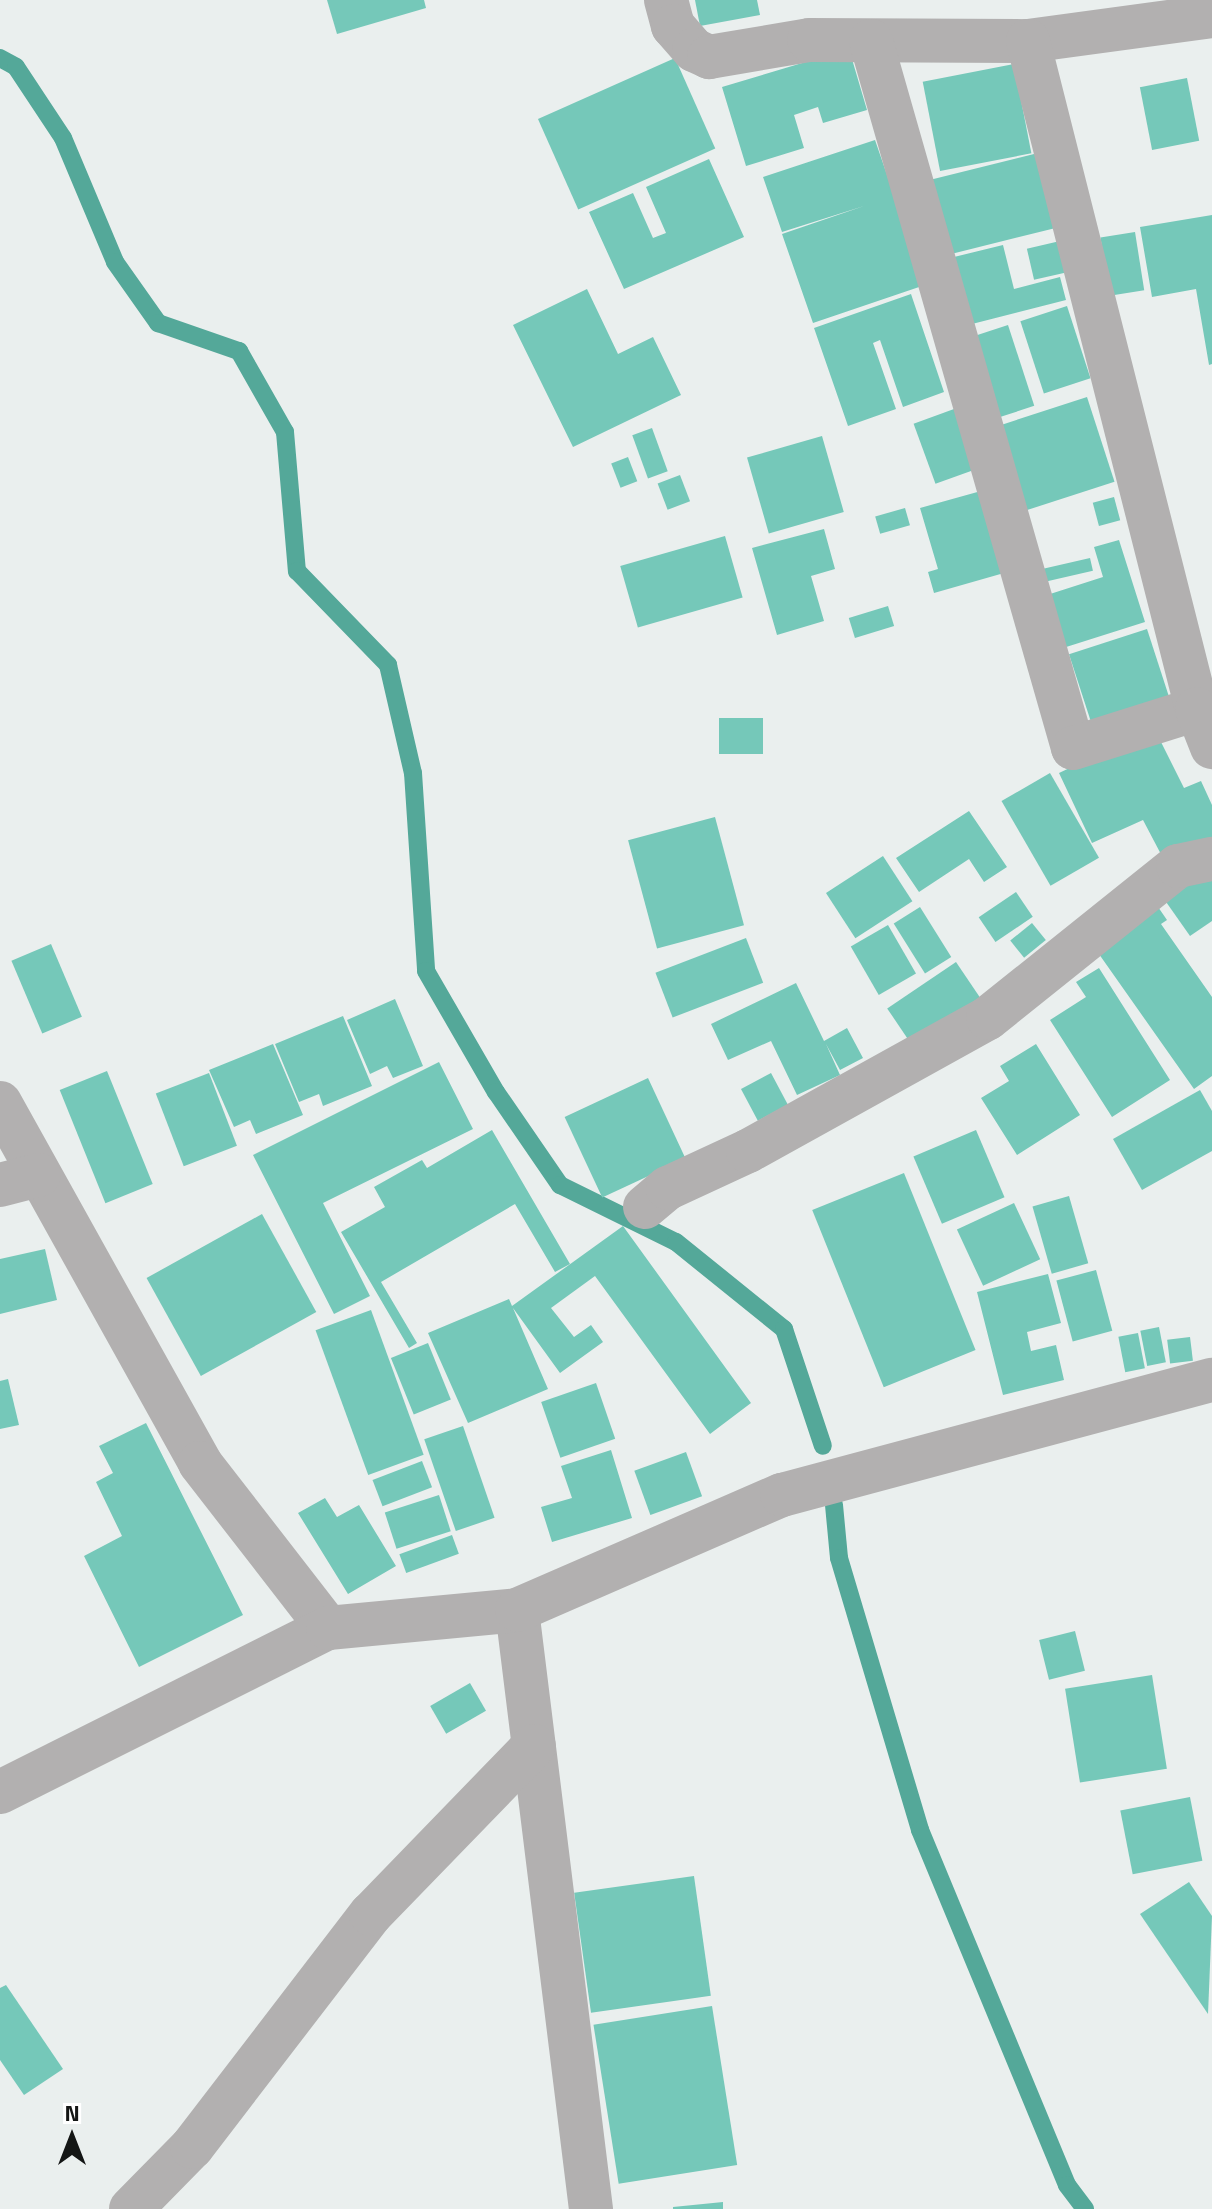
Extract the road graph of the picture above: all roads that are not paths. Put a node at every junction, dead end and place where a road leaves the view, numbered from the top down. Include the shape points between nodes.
1 (666, 0) edge
2 (1212, 16) edge
3 (871, 41) junction
4 (1028, 41) junction
5 (1204, 728) edge
6 (1212, 859) edge
7 (0, 1103) edge
8 (20, 1180) edge
9 (645, 1207) dead end
10 (1212, 1380) edge
11 (517, 1610) junction
12 (328, 1628) junction
13 (534, 1746) junction
14 (0, 1792) edge
15 (131, 2209) edge
16 (591, 2209) edge

1 - 3 street via 673,26 694,50 709,57 809,40
2 - 4 street
3 - 4 street
3 - 5 street via 1073,748
4 - 5 street
6 - 9 street via 1178,866 988,1018 748,1151 668,1188
7 - 8 street
8 - 12 street via 200,1463
10 - 11 street via 782,1495
11 - 12 street
11 - 13 street
12 - 14 street
13 - 15 street via 371,1914 192,2147
13 - 16 street

